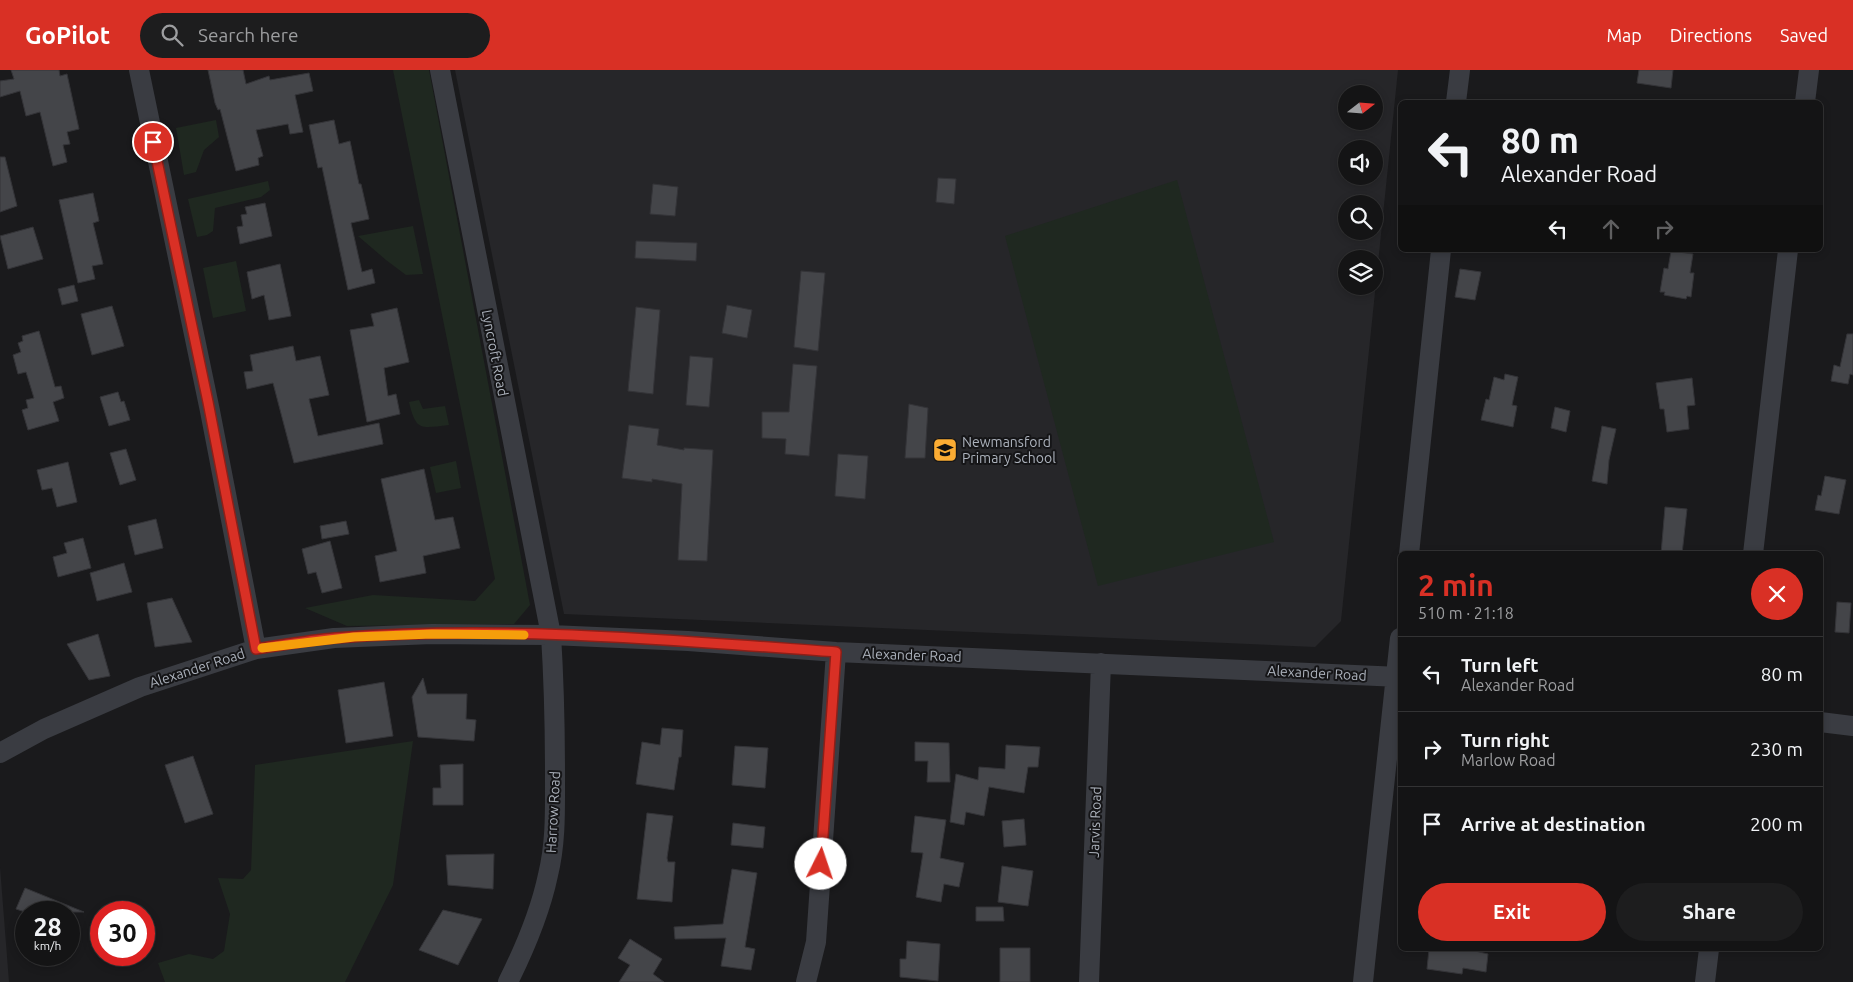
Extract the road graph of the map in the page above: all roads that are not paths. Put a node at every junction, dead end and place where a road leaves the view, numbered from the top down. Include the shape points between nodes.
1 (139, 70) edge
2 (440, 70) edge
3 (1460, 70) edge
4 (1809, 70) edge
5 (1456, 100) edge
6 (1805, 100) edge
7 (1441, 252) edge
8 (1788, 252) edge
9 (1409, 551) edge
10 (1753, 551) edge
11 (552, 635) junction
12 (256, 649) junction
13 (836, 652) junction
14 (1101, 663) junction
15 (1398, 677) edge
16 (1823, 722) edge
17 (1853, 726) edge
18 (0, 752) edge
19 (1709, 951) edge
20 (508, 982) edge
21 (806, 982) edge
22 (1089, 982) edge
23 (1363, 982) edge
24 (1705, 982) edge

1 - 12 street
2 - 11 street, Lyncroft Road
3 - 5 street
4 - 6 street
7 - 9 street
8 - 10 street
11 - 12 street, Alexander Road via 354,637
11 - 13 street, Alexander Road
11 - 20 street, Harrow Road via 556,705 555,834 538,909 524,950
12 - 18 street, Alexander Road via 140,687
13 - 14 street, Alexander Road
13 - 21 street via 816,942
14 - 15 street, Alexander Road
14 - 22 street, Jarvis Road
15 - 23 street
16 - 17 street
19 - 24 street

